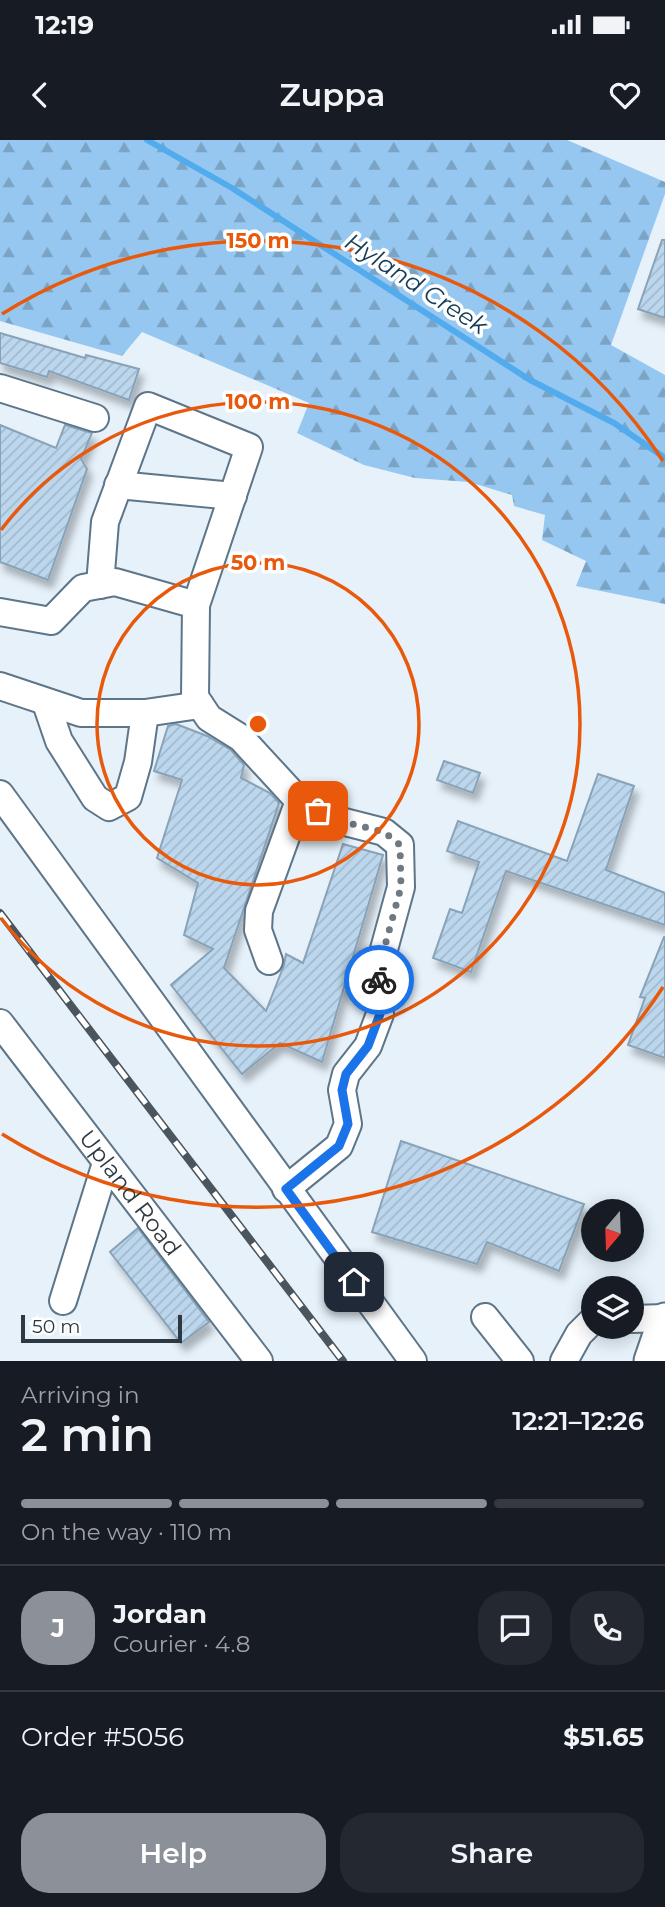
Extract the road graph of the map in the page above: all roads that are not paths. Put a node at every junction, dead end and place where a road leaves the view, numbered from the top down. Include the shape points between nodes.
1 (0, 388) edge
2 (95, 418) dead end
3 (118, 485) junction
4 (233, 496) junction
5 (100, 585) junction
6 (196, 605) junction
7 (0, 612) edge
8 (0, 687) edge
9 (46, 703) junction
10 (201, 705) junction
11 (145, 713) junction
12 (0, 794) edge
13 (299, 801) junction
14 (269, 961) dead end
15 (0, 1023) edge
16 (106, 1163) junction
17 (286, 1189) junction
18 (63, 1301) dead end
19 (485, 1317) dead end
20 (644, 1319) edge
21 (665, 1319) edge
22 (581, 1332) edge
23 (259, 1361) edge
24 (413, 1361) edge
25 (520, 1361) edge
26 (564, 1361) edge
27 (651, 1361) edge

1 - 2 street
3 - 4 street
3 - 4 street via 148,406 250,447
3 - 5 street via 106,522
4 - 6 street
5 - 6 street via 115,582
5 - 7 street via 83,588 51,621
6 - 10 street via 195,697
8 - 9 street
9 - 11 street via 81,713
9 - 11 street via 59,741 94,798 109,807 128,797
10 - 11 street
10 - 13 street via 209,718 242,738
12 - 17 street
13 - 14 street via 259,911 258,930
13 - 17 street via 337,820 384,832 400,845 401,887 380,964 380,1014 368,1046 346,1074 342,1090 348,1124 339,1146
15 - 16 street, Upland Road
16 - 18 street
16 - 23 street, Upland Road
17 - 24 street
19 - 25 street
20 - 21 street
21 - 27 main road
22 - 26 street

